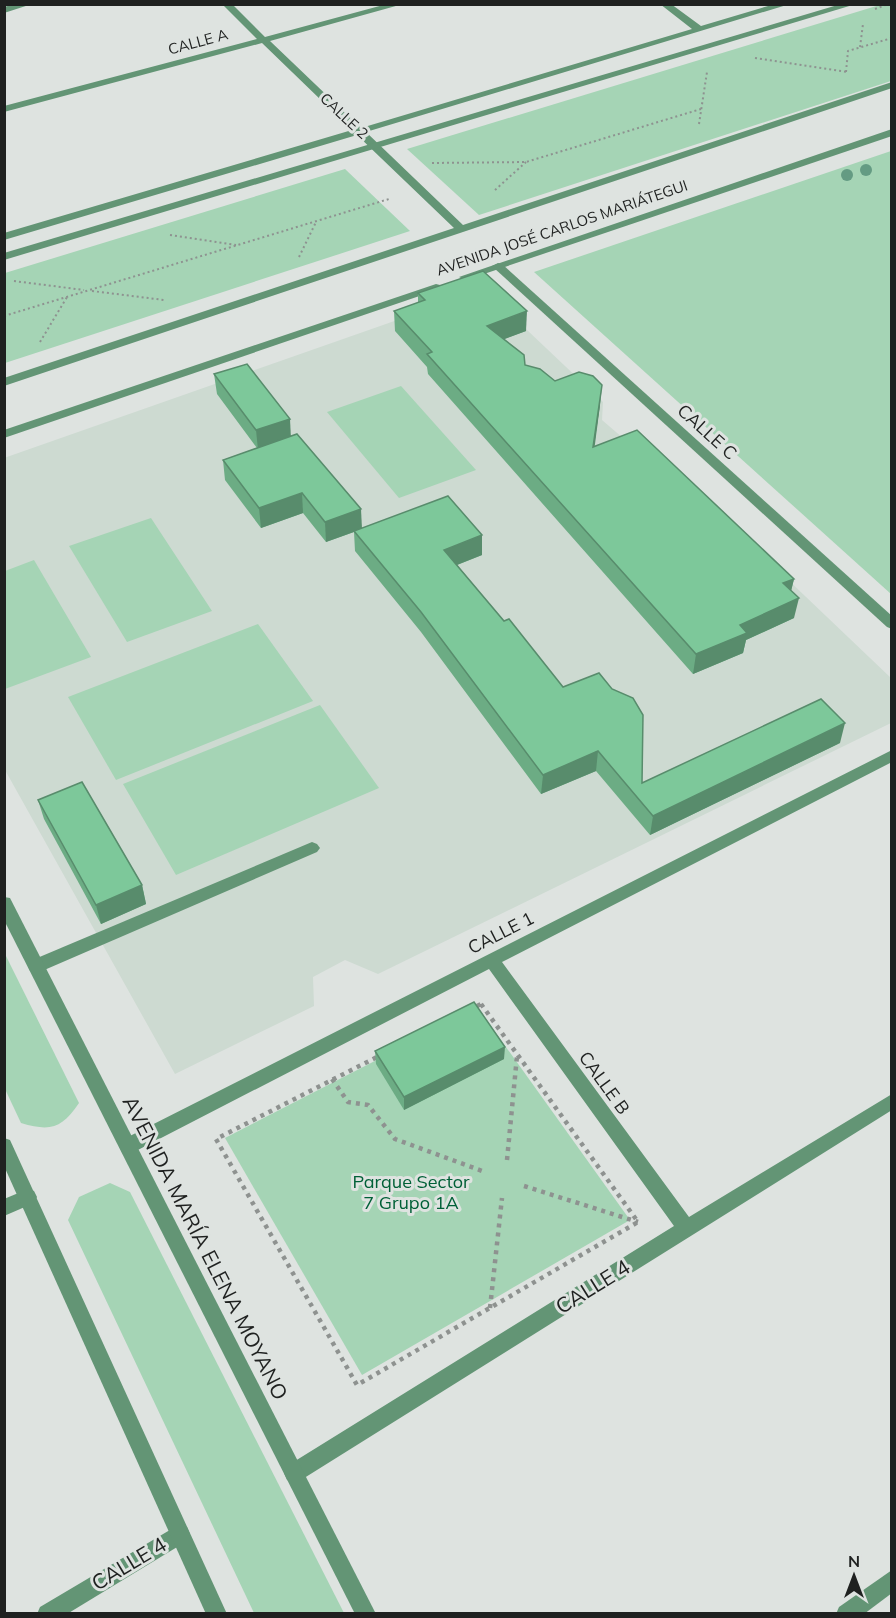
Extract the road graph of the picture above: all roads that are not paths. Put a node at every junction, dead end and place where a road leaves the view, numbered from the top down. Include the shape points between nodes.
1 (226, 4) edge
2 (399, 4) edge
3 (664, 4) edge
4 (786, 4) edge
5 (852, 4) edge
6 (21, 5) edge
7 (4, 10) edge
8 (700, 30) junction
9 (264, 40) junction
10 (891, 85) edge
11 (4, 109) edge
12 (361, 131) junction
13 (891, 132) edge
14 (376, 146) junction
15 (461, 229) junction
16 (4, 237) edge
17 (4, 257) edge
18 (498, 266) junction
19 (4, 382) edge
20 (4, 434) edge
21 (891, 624) edge
22 (891, 755) edge
23 (312, 848) dead end
24 (4, 903) edge
25 (491, 960) junction
26 (36, 966) junction
27 (891, 1101) edge
28 (4, 1146) edge
29 (128, 1146) junction
30 (28, 1197) junction
31 (4, 1208) edge
32 (687, 1229) junction
33 (294, 1473) junction
34 (180, 1534) junction
35 (891, 1580) edge
36 (46, 1614) edge
37 (217, 1614) edge
38 (366, 1614) edge
39 (846, 1614) edge

1 - 9 street, CALLE 2
2 - 9 street, CALLE A
3 - 8 street
4 - 8 street
5 - 14 street
6 - 7 street
8 - 12 street
9 - 11 street, CALLE A
9 - 12 street, CALLE 2
10 - 15 street, AVENIDA JOSÉ CARLOS MARIÁTEGUI
12 - 14 street, CALLE 2
12 - 16 street
13 - 18 street, AVENIDA JOSÉ CARLOS MARIÁTEGUI
14 - 15 street, CALLE 2
14 - 17 street
15 - 19 street, AVENIDA JOSÉ CARLOS MARIÁTEGUI
18 - 20 street, AVENIDA JOSÉ CARLOS MARIÁTEGUI
18 - 21 street, CALLE C
22 - 25 street, CALLE 1
23 - 26 street
24 - 26 street, AVENIDA MARÍA ELENA MOYANO
25 - 29 street, CALLE 1
25 - 32 street, CALLE B
26 - 29 street, AVENIDA MARÍA ELENA MOYANO
27 - 32 street, CALLE 4
28 - 30 street
29 - 33 street, AVENIDA MARÍA ELENA MOYANO
30 - 31 street
30 - 34 street
32 - 33 street, CALLE 4
33 - 38 street, AVENIDA MARÍA ELENA MOYANO
34 - 36 street, CALLE 4
34 - 37 street
35 - 39 street

